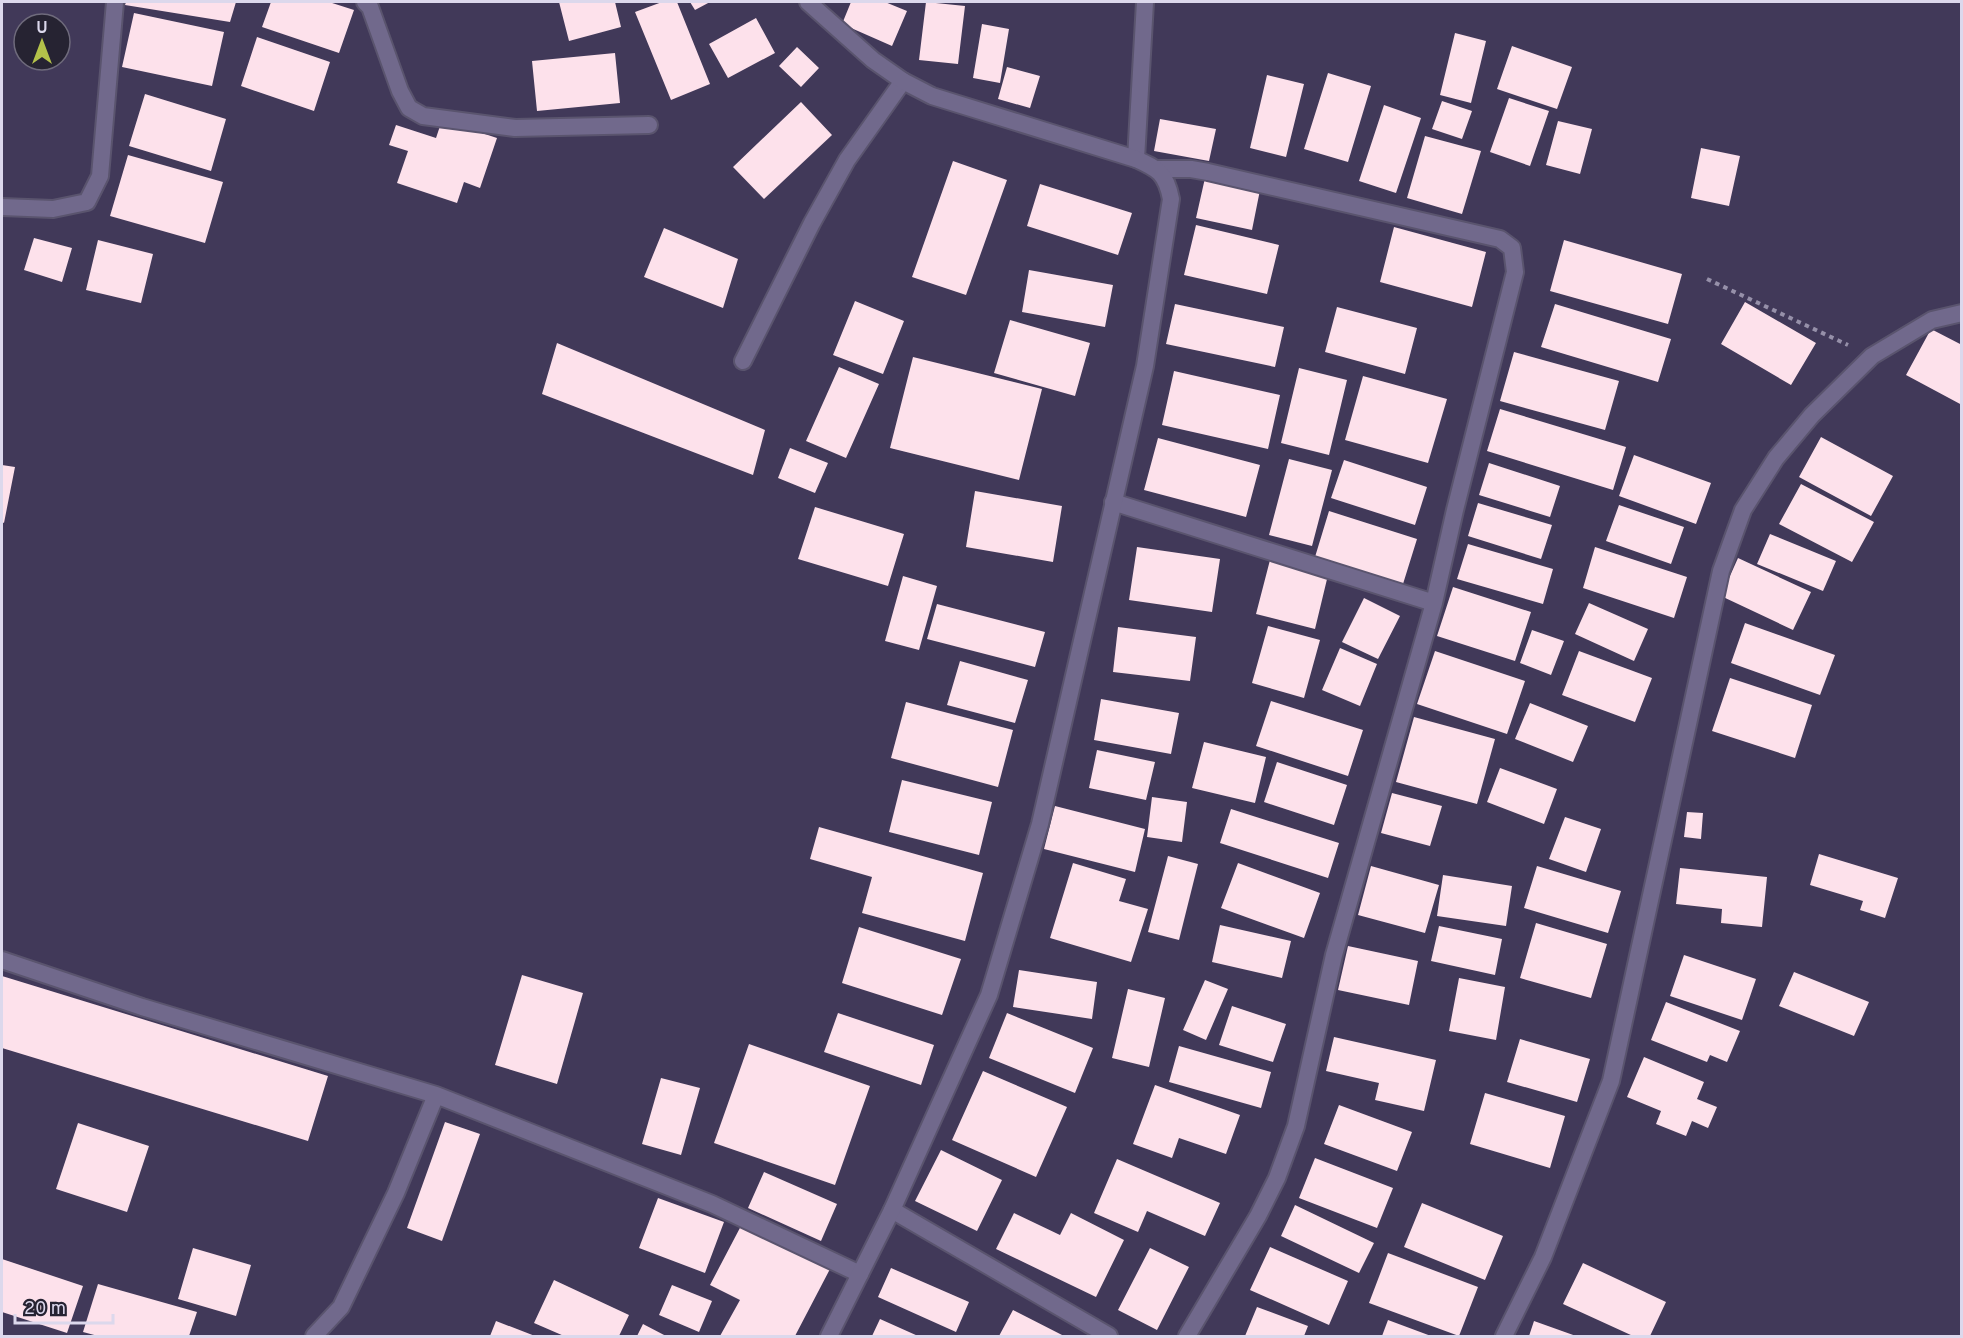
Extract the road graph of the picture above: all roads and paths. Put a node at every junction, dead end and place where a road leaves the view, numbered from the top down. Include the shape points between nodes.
1 (115, 2) edge
2 (365, 2) edge
3 (808, 2) edge
4 (1145, 2) edge
5 (903, 81) junction
6 (650, 125) dead end
7 (1136, 159) junction
8 (1157, 169) junction
9 (2, 207) edge
10 (1707, 279) dead end
11 (1962, 313) edge
12 (1872, 356) junction
13 (743, 362) dead end
14 (1113, 502) junction
15 (1434, 603) junction
16 (2, 960) edge
17 (436, 1095) junction
18 (892, 1210) junction
19 (860, 1274) junction
20 (314, 1336) edge
21 (829, 1336) edge
22 (1109, 1336) edge
23 (1187, 1336) edge
24 (1504, 1336) edge

1 - 9 street via 99,177 87,202 52,209
2 - 6 street via 400,91 409,108 423,116 514,128
3 - 5 street via 873,60
4 - 7 street
5 - 7 street via 932,96
5 - 13 street via 848,160 812,223
7 - 8 street
8 - 14 street via 1168,183 1171,199 1145,366
8 - 15 street via 1208,172 1500,239 1512,248 1515,272
10 - 12 path
11 - 12 street via 1932,320
12 - 24 street via 1812,414 1776,458 1743,510 1718,583 1611,1081 1543,1257
14 - 15 street
14 - 18 street via 1040,824 989,994
15 - 23 street via 1334,955 1296,1126 1258,1216
16 - 17 street via 142,1007
17 - 19 street via 712,1204
17 - 20 street via 396,1193 341,1307
18 - 19 street
18 - 22 street
19 - 21 street

